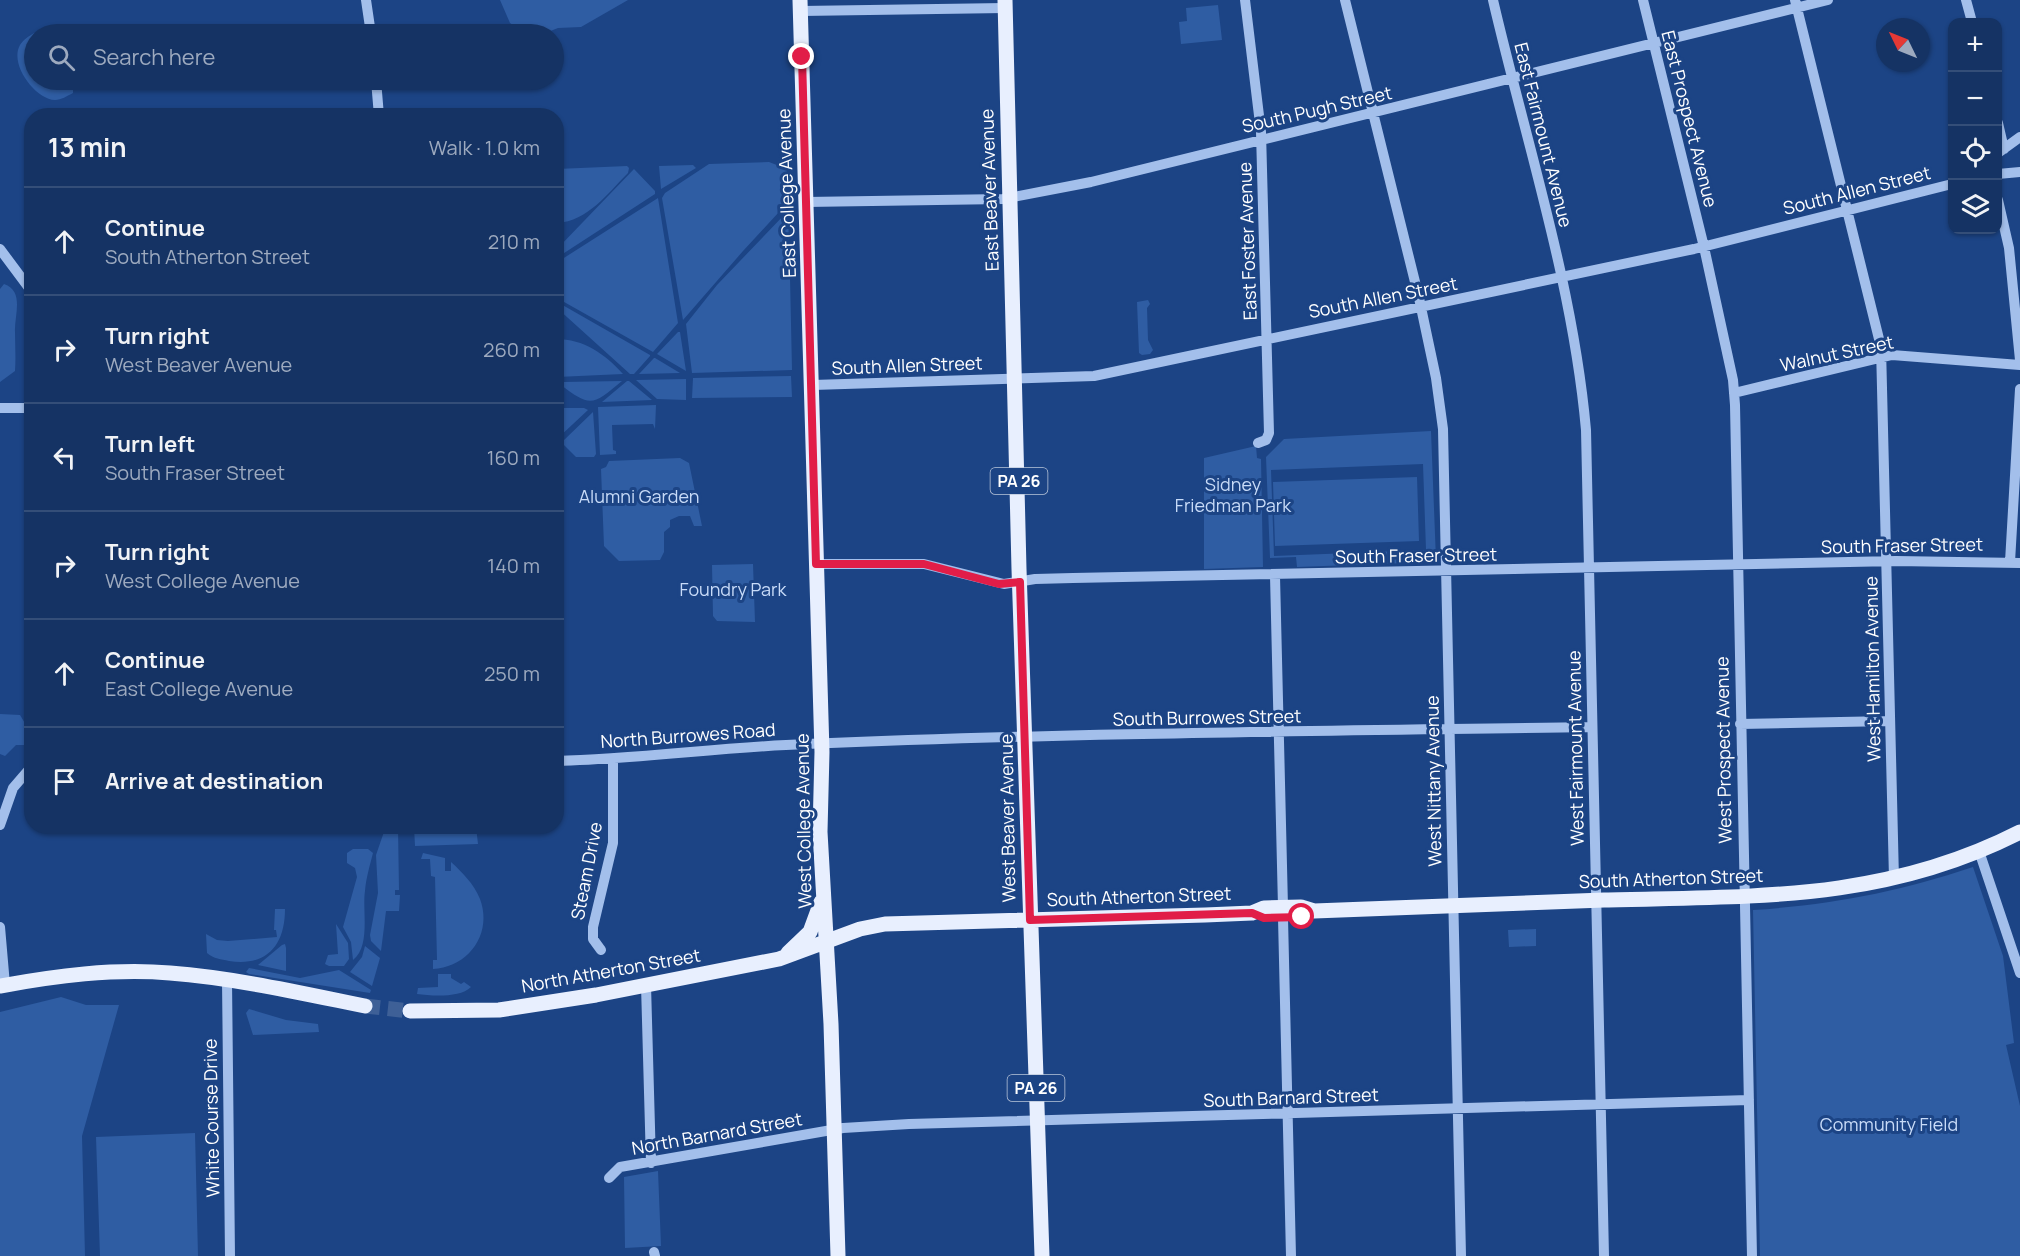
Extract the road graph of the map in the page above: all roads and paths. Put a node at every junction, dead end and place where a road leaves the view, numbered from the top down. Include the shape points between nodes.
1 (366, 0) edge
2 (1245, 0) edge
3 (1345, 0) edge
4 (1493, 0) edge
5 (1643, 0) edge
6 (1828, 0) edge
7 (1966, 0) edge
8 (1005, 4) edge
9 (1796, 4) edge
10 (800, 6) edge
11 (1971, 18) edge
12 (370, 24) edge
13 (1653, 44) junction
14 (1513, 79) junction
15 (377, 90) edge
16 (378, 108) edge
17 (1374, 114) junction
18 (2020, 137) edge
19 (1261, 140) junction
20 (2002, 150) edge
21 (2020, 172) edge
22 (2002, 174) edge
23 (1948, 185) edge
24 (1010, 198) junction
25 (806, 202) junction
26 (1848, 211) junction
27 (2002, 217) edge
28 (1704, 247) junction
29 (0, 249) edge
30 (1561, 277) junction
31 (24, 281) edge
32 (1421, 308) junction
33 (1267, 339) junction
34 (1882, 357) junction
35 (2020, 360) edge
36 (2020, 365) edge
37 (1015, 380) junction
38 (813, 385) junction
39 (2020, 389) edge
40 (1734, 393) junction
41 (0, 408) edge
42 (24, 408) edge
43 (1258, 443) dead end
44 (1887, 562) junction
45 (2015, 562) edge
46 (816, 564) junction
47 (1737, 566) junction
48 (1589, 568) junction
49 (1447, 572) junction
50 (1275, 576) junction
51 (1020, 582) junction
52 (1890, 721) junction
53 (1740, 724) junction
54 (1592, 727) junction
55 (1450, 730) junction
56 (1279, 734) junction
57 (1027, 738) junction
58 (822, 744) junction
59 (613, 760) junction
60 (564, 761) edge
61 (24, 775) edge
62 (0, 825) edge
63 (2020, 832) edge
64 (1979, 851) junction
65 (1894, 879) junction
66 (824, 888) junction
67 (1744, 897) junction
68 (1596, 901) junction
69 (1454, 906) junction
70 (1283, 913) junction
71 (1030, 920) junction
72 (0, 927) edge
73 (822, 945) junction
74 (601, 950) dead end
75 (779, 959) junction
76 (2020, 973) edge
77 (227, 980) junction
78 (646, 985) junction
79 (3, 986) edge
80 (365, 1006) tunnel mouth
81 (410, 1011) tunnel mouth
82 (1749, 1100) junction
83 (1601, 1105) junction
84 (1458, 1109) junction
85 (1288, 1115) junction
86 (1038, 1122) junction
87 (834, 1130) junction
88 (651, 1163) junction
89 (609, 1178) dead end
90 (230, 1256) edge
91 (838, 1256) edge
92 (1042, 1256) edge
93 (1291, 1256) edge
94 (1461, 1256) edge
95 (1604, 1256) edge
96 (1752, 1256) edge

1 - 12 street
2 - 19 street, East Foster Avenue
3 - 17 street, West Nittany Avenue
4 - 14 street, East Fairmount Avenue
5 - 13 street, East Prospect Avenue
6 - 9 street, South Pugh Street
7 - 11 street
8 - 10 street
8 - 24 main road, East Beaver Avenue / PA 26
9 - 13 street, South Pugh Street
9 - 26 street, West Hamilton Avenue
10 - 25 main road, East College Avenue
13 - 14 street, South Pugh Street
13 - 28 street, East Prospect Avenue
14 - 17 street, South Pugh Street
14 - 30 street, East Fairmount Avenue
15 - 16 street
17 - 19 street, South Pugh Street
17 - 32 street, West Nittany Avenue
18 - 20 street
19 - 24 street, South Pugh Street
19 - 33 street, East Foster Avenue
21 - 22 street
23 - 26 street, South Allen Street
24 - 25 street, South Pugh Street
24 - 37 main road, East Beaver Avenue / PA 26
25 - 38 main road, East College Avenue
26 - 28 street, South Allen Street
26 - 34 street, West Hamilton Avenue
27 - 35 street via 2009,248
28 - 30 street, South Allen Street
28 - 40 street, West Prospect Avenue
29 - 31 street
30 - 32 street, South Allen Street
30 - 48 street, West Fairmount Avenue via 1582,388
32 - 33 street, South Allen Street
32 - 49 street, West Nittany Avenue via 1443,429
33 - 37 street, South Allen Street via 1094,376
33 - 43 street, East Foster Avenue via 1269,433 1266,440
34 - 36 street, Walnut Street
34 - 40 street, Walnut Street
34 - 44 street, West Hamilton Avenue
37 - 38 street, South Allen Street
37 - 51 main road, West Beaver Avenue / PA 26
38 - 46 main road, West College Avenue
39 - 45 street
40 - 47 street, West Prospect Avenue
41 - 42 street
44 - 45 street, South Fraser Street
44 - 47 street, South Fraser Street
44 - 52 street, West Hamilton Avenue
46 - 51 street, South Fraser Street via 924,564 999,584
46 - 58 main road, West College Avenue
47 - 48 street, South Fraser Street
47 - 53 street, West Prospect Avenue
48 - 49 street, South Fraser Street
48 - 54 street, West Fairmount Avenue
49 - 50 street, South Fraser Street
49 - 55 street, West Nittany Avenue
50 - 51 street, South Fraser Street
50 - 56 street
51 - 57 main road, West Beaver Avenue / PA 26
52 - 53 street
52 - 65 street, West Hamilton Avenue
53 - 67 street, West Prospect Avenue
54 - 55 street, South Burrowes Street
54 - 68 street, West Fairmount Avenue
55 - 56 street, South Burrowes Street
55 - 69 street, West Nittany Avenue
56 - 57 street, South Burrowes Street
56 - 70 street
57 - 58 street, South Burrowes Street
57 - 71 main road, West Beaver Avenue / PA 26
58 - 59 street, North Burrowes Road
58 - 66 main road, West College Avenue via 819,787
59 - 60 street, North Burrowes Road
59 - 74 street, Steam Drive via 613,843 592,927 593,939
61 - 62 street via 13,788
63 - 64 main road, South Atherton Street
64 - 65 main road, South Atherton Street
64 - 76 street
65 - 67 main road, South Atherton Street via 1819,892
66 - 73 main road, West College Avenue
66 - 75 main road via 810,932
67 - 68 main road, South Atherton Street
67 - 82 street, West Prospect Avenue
68 - 69 main road, South Atherton Street
68 - 83 street, West Fairmount Avenue
69 - 70 main road, South Atherton Street via 1314,911 1301,907
69 - 84 street, West Nittany Avenue
70 - 71 main road, South Atherton Street via 1264,908 1252,913
70 - 85 street
71 - 73 main road, South Atherton Street via 876,925
71 - 86 main road, West Beaver Avenue / PA 26
72 - 79 street
73 - 75 main road, North Atherton Street
73 - 87 main road, West College Avenue
75 - 78 main road, North Atherton Street
77 - 79 main road via 152,972 93,974
77 - 80 main road
77 - 90 street, White Course Drive
78 - 81 main road, North Atherton Street via 500,1010
78 - 88 street
82 - 83 street, South Barnard Street
82 - 96 street, West Prospect Avenue
83 - 84 street, South Barnard Street
83 - 95 street, West Fairmount Avenue
84 - 85 street, South Barnard Street
84 - 94 street, West Nittany Avenue
85 - 86 street, South Barnard Street
85 - 93 street
86 - 87 street, South Barnard Street via 909,1124
86 - 92 main road, West Beaver Avenue / PA 26
87 - 88 street, North Barnard Street
87 - 91 main road, West College Avenue
88 - 89 street, North Barnard Street via 621,1167

